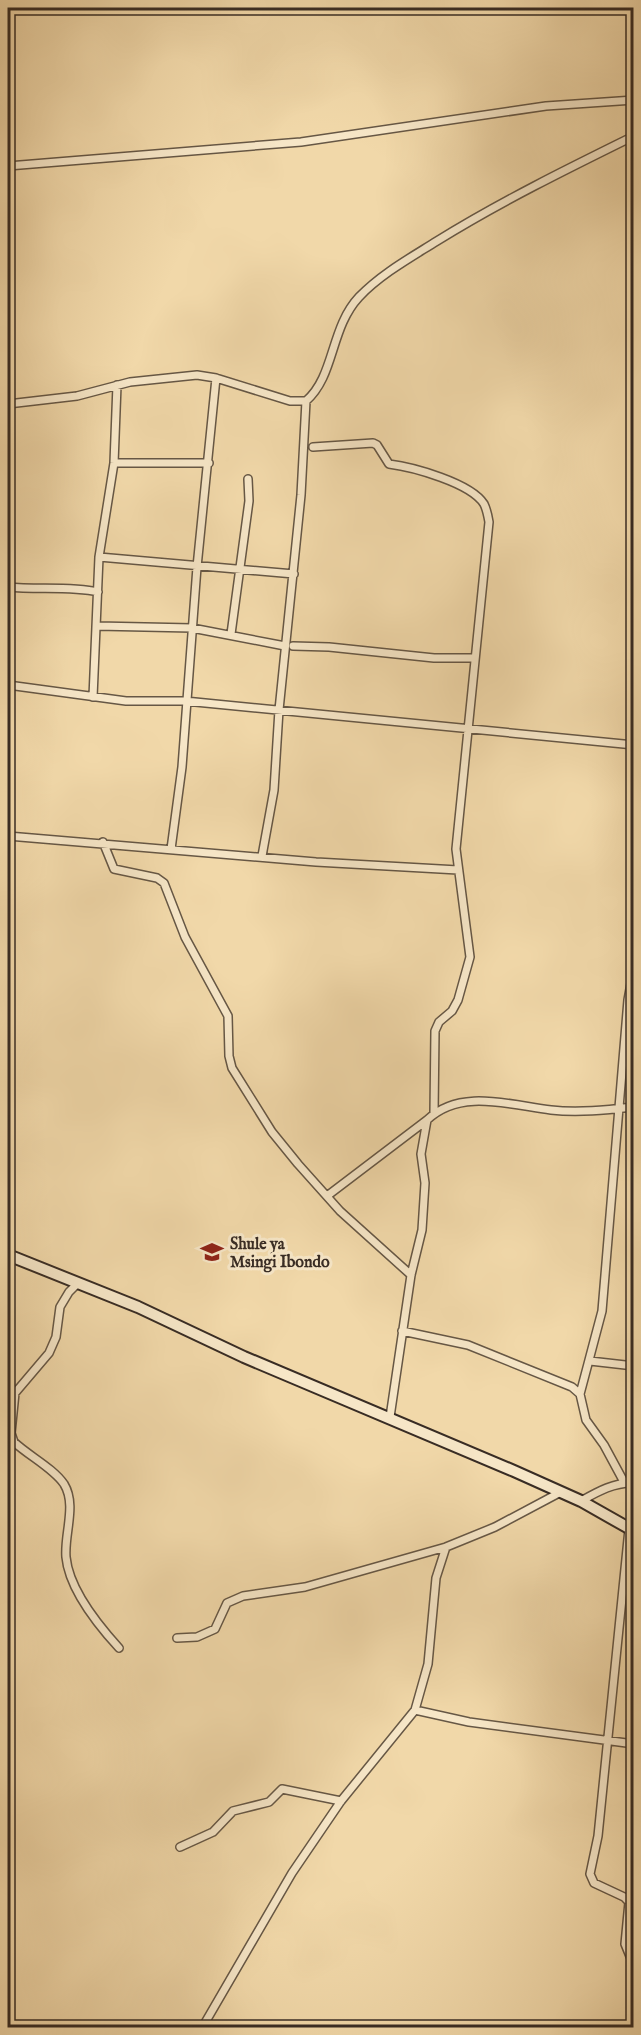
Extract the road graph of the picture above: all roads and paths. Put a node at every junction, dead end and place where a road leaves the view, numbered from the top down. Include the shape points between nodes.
1 (633, 100) edge
2 (633, 136) edge
3 (8, 166) edge
4 (216, 378) junction
5 (117, 385) junction
6 (306, 400) junction
7 (8, 404) edge
8 (313, 447) dead end
9 (114, 463) junction
10 (209, 463) junction
11 (248, 479) dead end
12 (99, 556) junction
13 (197, 567) junction
14 (239, 570) junction
15 (294, 574) junction
16 (8, 587) edge
17 (98, 592) junction
18 (97, 626) junction
19 (192, 627) junction
20 (231, 634) junction
21 (289, 646) junction
22 (475, 658) junction
23 (8, 685) edge
24 (93, 697) junction
25 (185, 701) junction
26 (279, 710) junction
27 (466, 730) junction
28 (633, 745) edge
29 (8, 836) edge
30 (103, 842) junction
31 (171, 849) junction
32 (262, 856) junction
33 (458, 870) junction
34 (633, 967) edge
35 (633, 1034) edge
36 (626, 1041) junction
37 (633, 1107) edge
38 (620, 1109) junction
39 (434, 1113) junction
40 (427, 1120) junction
41 (327, 1196) junction
42 (8, 1255) edge
43 (411, 1275) junction
44 (77, 1284) junction
45 (402, 1331) junction
46 (590, 1361) junction
47 (633, 1366) edge
48 (580, 1394) junction
49 (390, 1417) junction
50 (624, 1482) junction
51 (633, 1483) edge
52 (559, 1493) junction
53 (581, 1501) junction
54 (631, 1530) edge
55 (446, 1547) junction
56 (177, 1638) dead end
57 (120, 1648) dead end
58 (415, 1710) junction
59 (608, 1739) junction
60 (633, 1744) edge
61 (341, 1801) junction
62 (180, 1847) dead end
63 (633, 1966) edge
64 (202, 2028) edge

1 - 3 street via 546,106 301,142
2 - 6 street via 500,205 395,267 345,314 323,380
4 - 5 street via 197,375
4 - 6 street via 290,401
4 - 10 street
5 - 7 street via 77,396
5 - 9 street
6 - 15 street
8 - 22 street via 372,443 389,464 416,468 473,493 483,503 489,532
9 - 10 street
9 - 12 street
10 - 13 street
11 - 14 street via 249,501
12 - 13 street
12 - 17 street
13 - 14 street
13 - 19 street
14 - 15 street
14 - 20 street
15 - 21 street
16 - 17 street
17 - 18 street
18 - 19 street
18 - 24 street
19 - 20 street
19 - 25 street
20 - 21 street
21 - 22 street
21 - 26 street
22 - 27 street
23 - 24 street
24 - 25 street
25 - 26 street
25 - 31 street via 182,768
26 - 27 street
26 - 32 street via 274,790
27 - 28 street
27 - 33 street via 456,849
29 - 30 street
30 - 31 street
30 - 41 street via 114,870 157,878 164,883 185,937 228,1016 228,1056 232,1068 272,1132
31 - 32 street
32 - 33 street
33 - 39 street via 470,957 458,1000 435,1031
34 - 36 street
35 - 36 street
36 - 38 street
37 - 38 street
38 - 39 street via 551,1110 473,1101 449,1105
38 - 46 street via 602,1311
39 - 40 street
40 - 41 street
40 - 43 street via 421,1154 422,1230
41 - 43 street
42 - 44 main road
43 - 45 street
44 - 49 main road via 138,1306 244,1357
44 - 57 street via 60,1307 56,1337 49,1353 15,1393 11,1433 19,1446 63,1483 69,1508 65,1542 68,1572
45 - 48 street via 468,1345 567,1384
45 - 49 street
46 - 47 street
46 - 48 street
48 - 50 street via 586,1420
49 - 52 main road
50 - 51 street
50 - 53 street
52 - 53 main road
52 - 55 street via 495,1527
53 - 54 main road
54 - 59 street
55 - 56 street via 305,1587 243,1596 227,1603 215,1629 197,1637
55 - 58 street via 436,1578 428,1664
58 - 59 street via 505,1727
58 - 61 street
59 - 60 street
59 - 63 street via 590,1874 594,1883 628,1902 625,1944
61 - 62 street via 282,1789 268,1802 233,1811 213,1832
61 - 64 street via 292,1873

